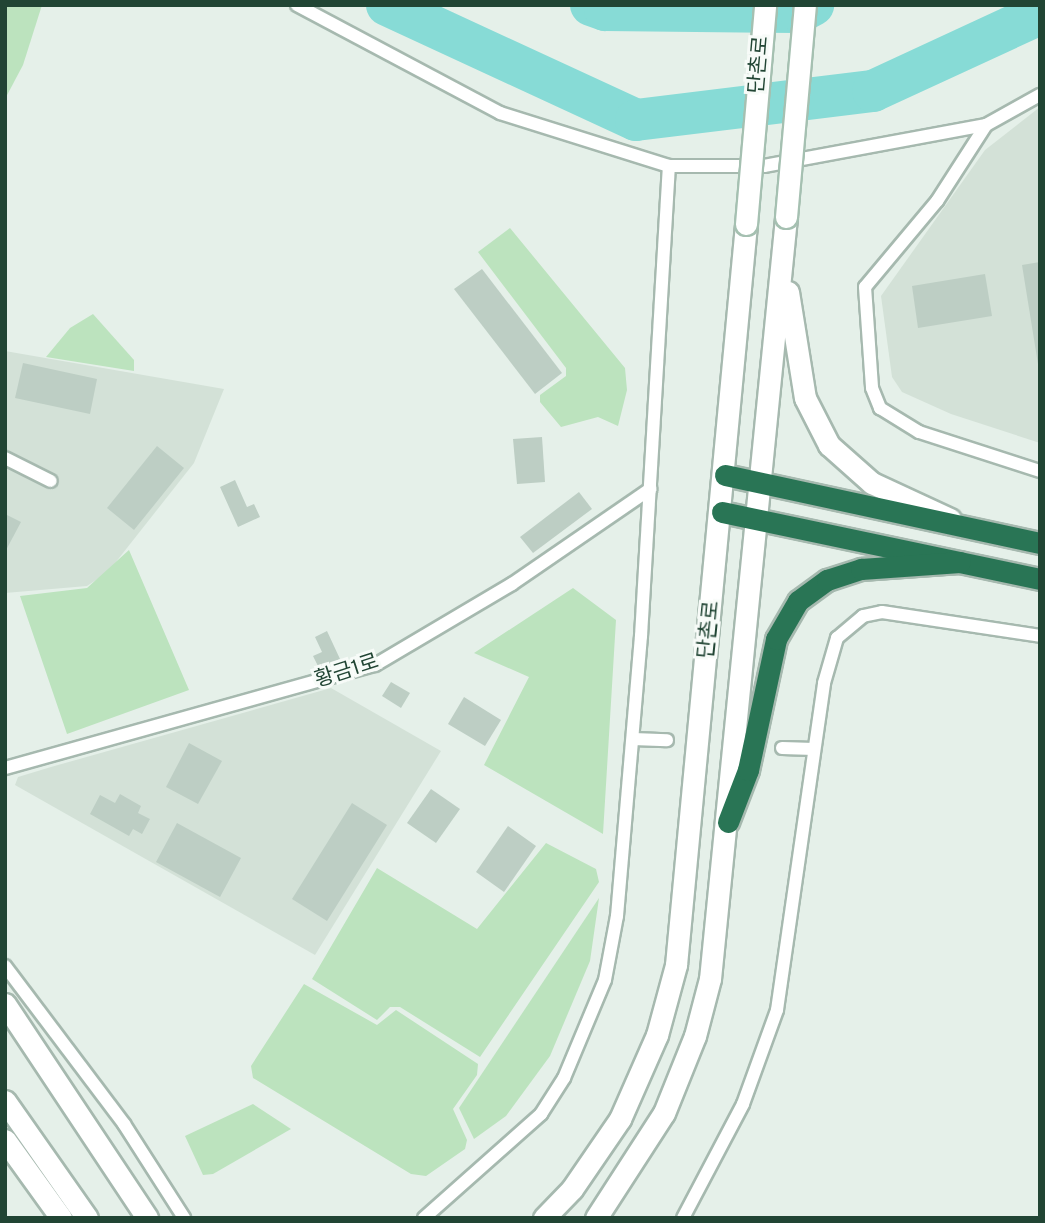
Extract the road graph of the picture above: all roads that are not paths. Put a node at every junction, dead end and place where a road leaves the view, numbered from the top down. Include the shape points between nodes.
1 (297, 5) edge
2 (765, 5) edge
3 (805, 5) edge
4 (1040, 95) edge
5 (986, 125) junction
6 (668, 166) junction
7 (783, 250) junction
8 (5, 457) edge
9 (1040, 471) edge
10 (725, 475) junction
11 (51, 481) dead end
12 (760, 485) junction
13 (650, 489) junction
14 (722, 512) junction
15 (758, 519) junction
16 (964, 526) junction
17 (1040, 543) edge
18 (960, 562) junction
19 (1040, 579) edge
20 (1040, 636) edge
21 (633, 739) junction
22 (667, 740) dead end
23 (782, 748) dead end
24 (814, 749) junction
25 (5, 768) edge
26 (728, 822) junction
27 (5, 966) edge
28 (5, 1004) edge
29 (5, 1101) edge
30 (5, 1140) edge
31 (61, 1218) edge
32 (87, 1218) edge
33 (146, 1218) edge
34 (184, 1218) edge
35 (424, 1218) edge
36 (544, 1218) edge
37 (596, 1218) edge
38 (683, 1218) edge

1 - 6 lane via 500,113
2 - 10 main road, 단촌로, bridge
3 - 7 main road, 단촌로, bridge
4 - 5 lane
5 - 6 lane via 764,166
5 - 9 lane via 937,201 864,287 872,388 880,408 919,432
6 - 13 lane
7 - 12 main road, 단촌로
7 - 16 main road via 805,398 829,445 872,483
8 - 11 lane
10 - 12 highway
10 - 14 main road, 단촌로
12 - 15 main road
12 - 16 highway
13 - 21 lane
13 - 25 lane, 황금1로 via 512,584 375,665
14 - 15 highway
14 - 36 main road, 단촌로 via 683,914 670,997 620,1119 572,1189
15 - 18 highway
15 - 26 main road, 단촌로
16 - 17 highway
18 - 19 highway
18 - 26 highway via 861,569 827,580 798,601 776,639 748,771
20 - 24 lane via 903,613 863,616 848,625 830,655
21 - 22 lane
21 - 35 lane via 615,929 605,979 582,1039 553,1097 527,1131
23 - 24 lane
24 - 38 lane via 777,1010 743,1104
26 - 37 main road, 단촌로 via 716,939 695,1036 664,1112
27 - 34 lane via 124,1124
28 - 33 main road
29 - 32 main road
30 - 31 main road

